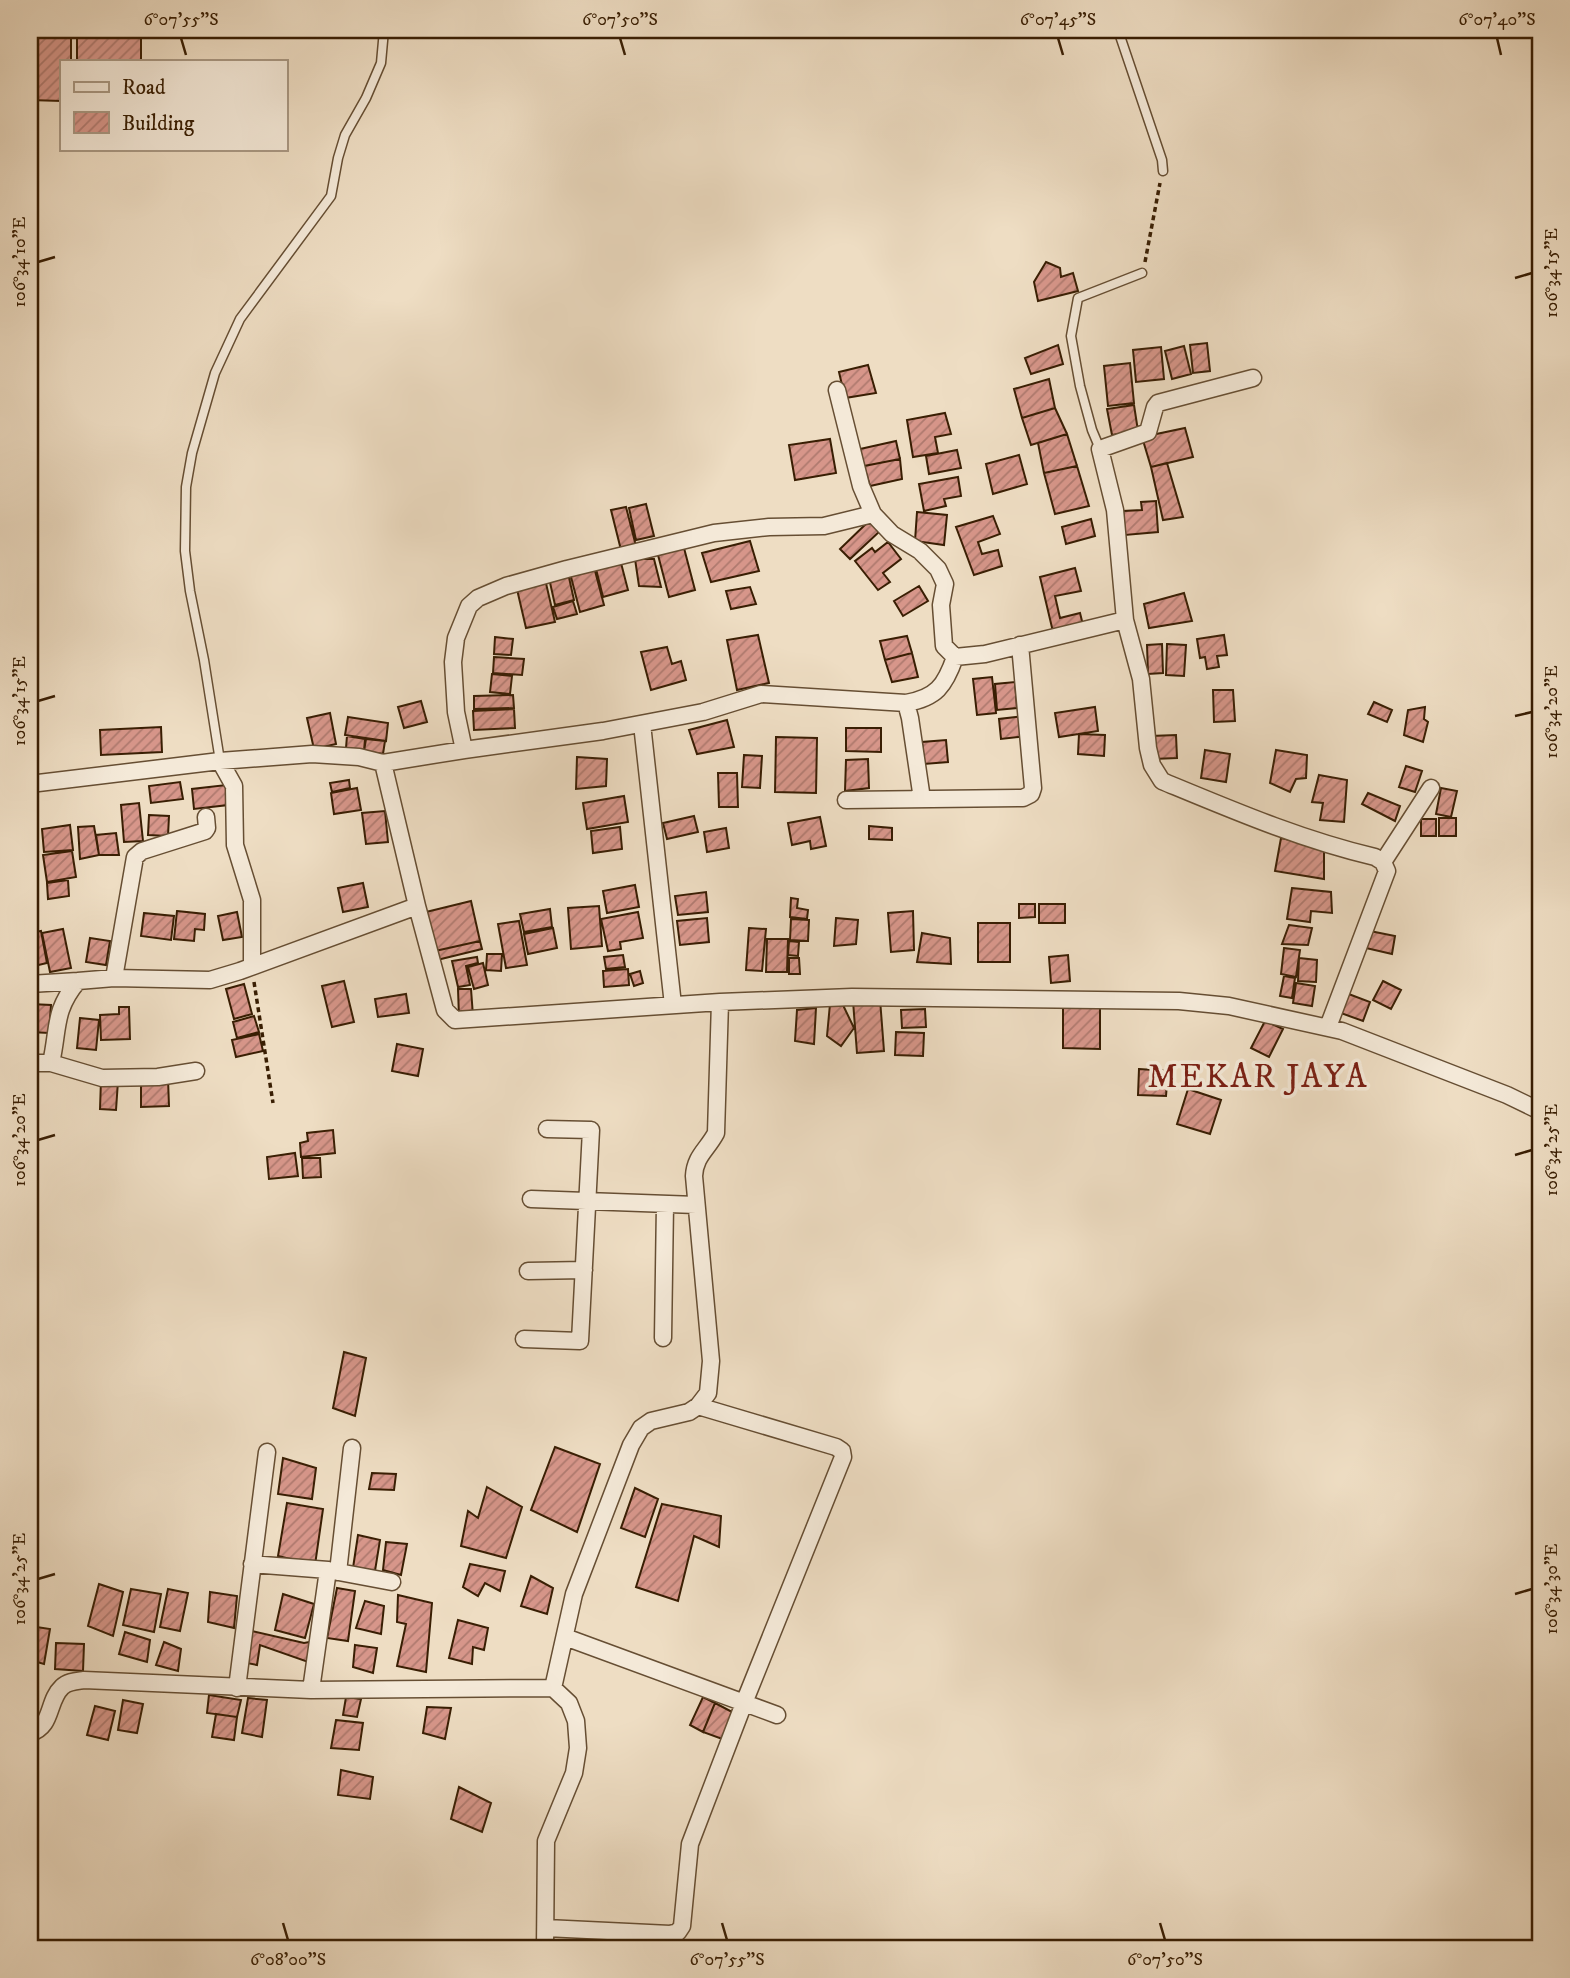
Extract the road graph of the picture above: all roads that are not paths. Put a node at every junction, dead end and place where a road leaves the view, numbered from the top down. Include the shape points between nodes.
1 (384, 30) edge
2 (1118, 30) edge
3 (1163, 171) road end
4 (1142, 273) road end
5 (1253, 378) dead end
6 (837, 390) dead end
7 (1100, 449) junction
8 (873, 514) junction
9 (1125, 620) junction
10 (1020, 645) junction
11 (955, 657) junction
12 (906, 703) junction
13 (642, 724) junction
14 (464, 750) junction
15 (220, 761) junction
16 (383, 763) junction
17 (30, 784) edge
18 (1431, 788) dead end
19 (922, 799) junction
20 (846, 800) dead end
21 (206, 817) dead end
22 (1383, 862) junction
23 (417, 906) junction
24 (252, 966) junction
25 (114, 978) junction
26 (78, 981) junction
27 (30, 984) edge
28 (720, 1002) junction
29 (673, 1005) junction
30 (1328, 1027) junction
31 (30, 1063) edge
32 (51, 1063) junction
33 (196, 1071) dead end
34 (1540, 1111) edge
35 (547, 1129) dead end
36 (531, 1199) dead end
37 (587, 1202) junction
38 (665, 1204) junction
39 (696, 1205) junction
40 (584, 1270) junction
41 (528, 1271) dead end
42 (663, 1338) dead end
43 (524, 1339) dead end
44 (698, 1406) junction
45 (352, 1448) dead end
46 (267, 1452) dead end
47 (252, 1564) junction
48 (333, 1571) junction
49 (391, 1582) dead end
50 (565, 1637) junction
51 (237, 1688) junction
52 (553, 1688) junction
53 (311, 1690) junction
54 (744, 1703) junction
55 (777, 1715) dead end
56 (30, 1733) edge
57 (545, 1928) junction
58 (545, 1948) edge

1 - 15 lane via 381,63 345,135 331,196 240,320 215,373 192,453 186,487 185,551
2 - 3 lane
4 - 7 lane via 1078,298 1073,344 1080,386
5 - 7 street via 1158,403 1148,432
6 - 8 street
7 - 9 street via 1115,510
8 - 11 street via 938,569 945,584 941,605 944,646
8 - 14 street via 824,526 714,533 567,569 478,598 469,606 456,638 453,662
9 - 10 street
9 - 22 street via 1141,679 1152,765 1162,781 1318,842
10 - 11 street
10 - 19 street via 1031,794 1023,798
11 - 12 street via 933,690
12 - 13 street via 761,694
12 - 19 street
13 - 14 street
13 - 29 street
14 - 16 street
15 - 16 street via 312,754
15 - 17 street
15 - 24 street via 234,786 234,845 252,900
16 - 23 street
18 - 22 street
19 - 20 street
21 - 25 street via 205,831 142,850 135,857
22 - 30 street via 1387,871
23 - 24 street
23 - 29 street via 445,1010 455,1020
24 - 25 street via 210,980
25 - 26 street
26 - 27 street
26 - 32 street via 65,996 56,1022
28 - 29 street
28 - 30 street via 852,998 1179,1001 1229,1006
28 - 39 street via 716,1133 695,1161
30 - 34 street
31 - 32 street
32 - 33 street via 102,1078
35 - 37 street via 591,1130
36 - 37 street
37 - 38 street
37 - 40 street
38 - 39 street
38 - 42 street
39 - 44 street via 711,1361 708,1393
40 - 41 street
40 - 43 street via 580,1341
44 - 50 street via 651,1421 631,1445 574,1594
44 - 54 street via 836,1447 843,1457
45 - 48 street
46 - 47 street
47 - 48 street
47 - 51 street
48 - 49 street
48 - 53 street
50 - 52 street
50 - 54 street
51 - 53 street
51 - 56 street via 69,1683 57,1693 46,1723
52 - 53 street
52 - 57 street via 569,1703 578,1748 574,1773 546,1841
54 - 55 street
54 - 57 street via 690,1844 685,1917 678,1932
57 - 58 street

